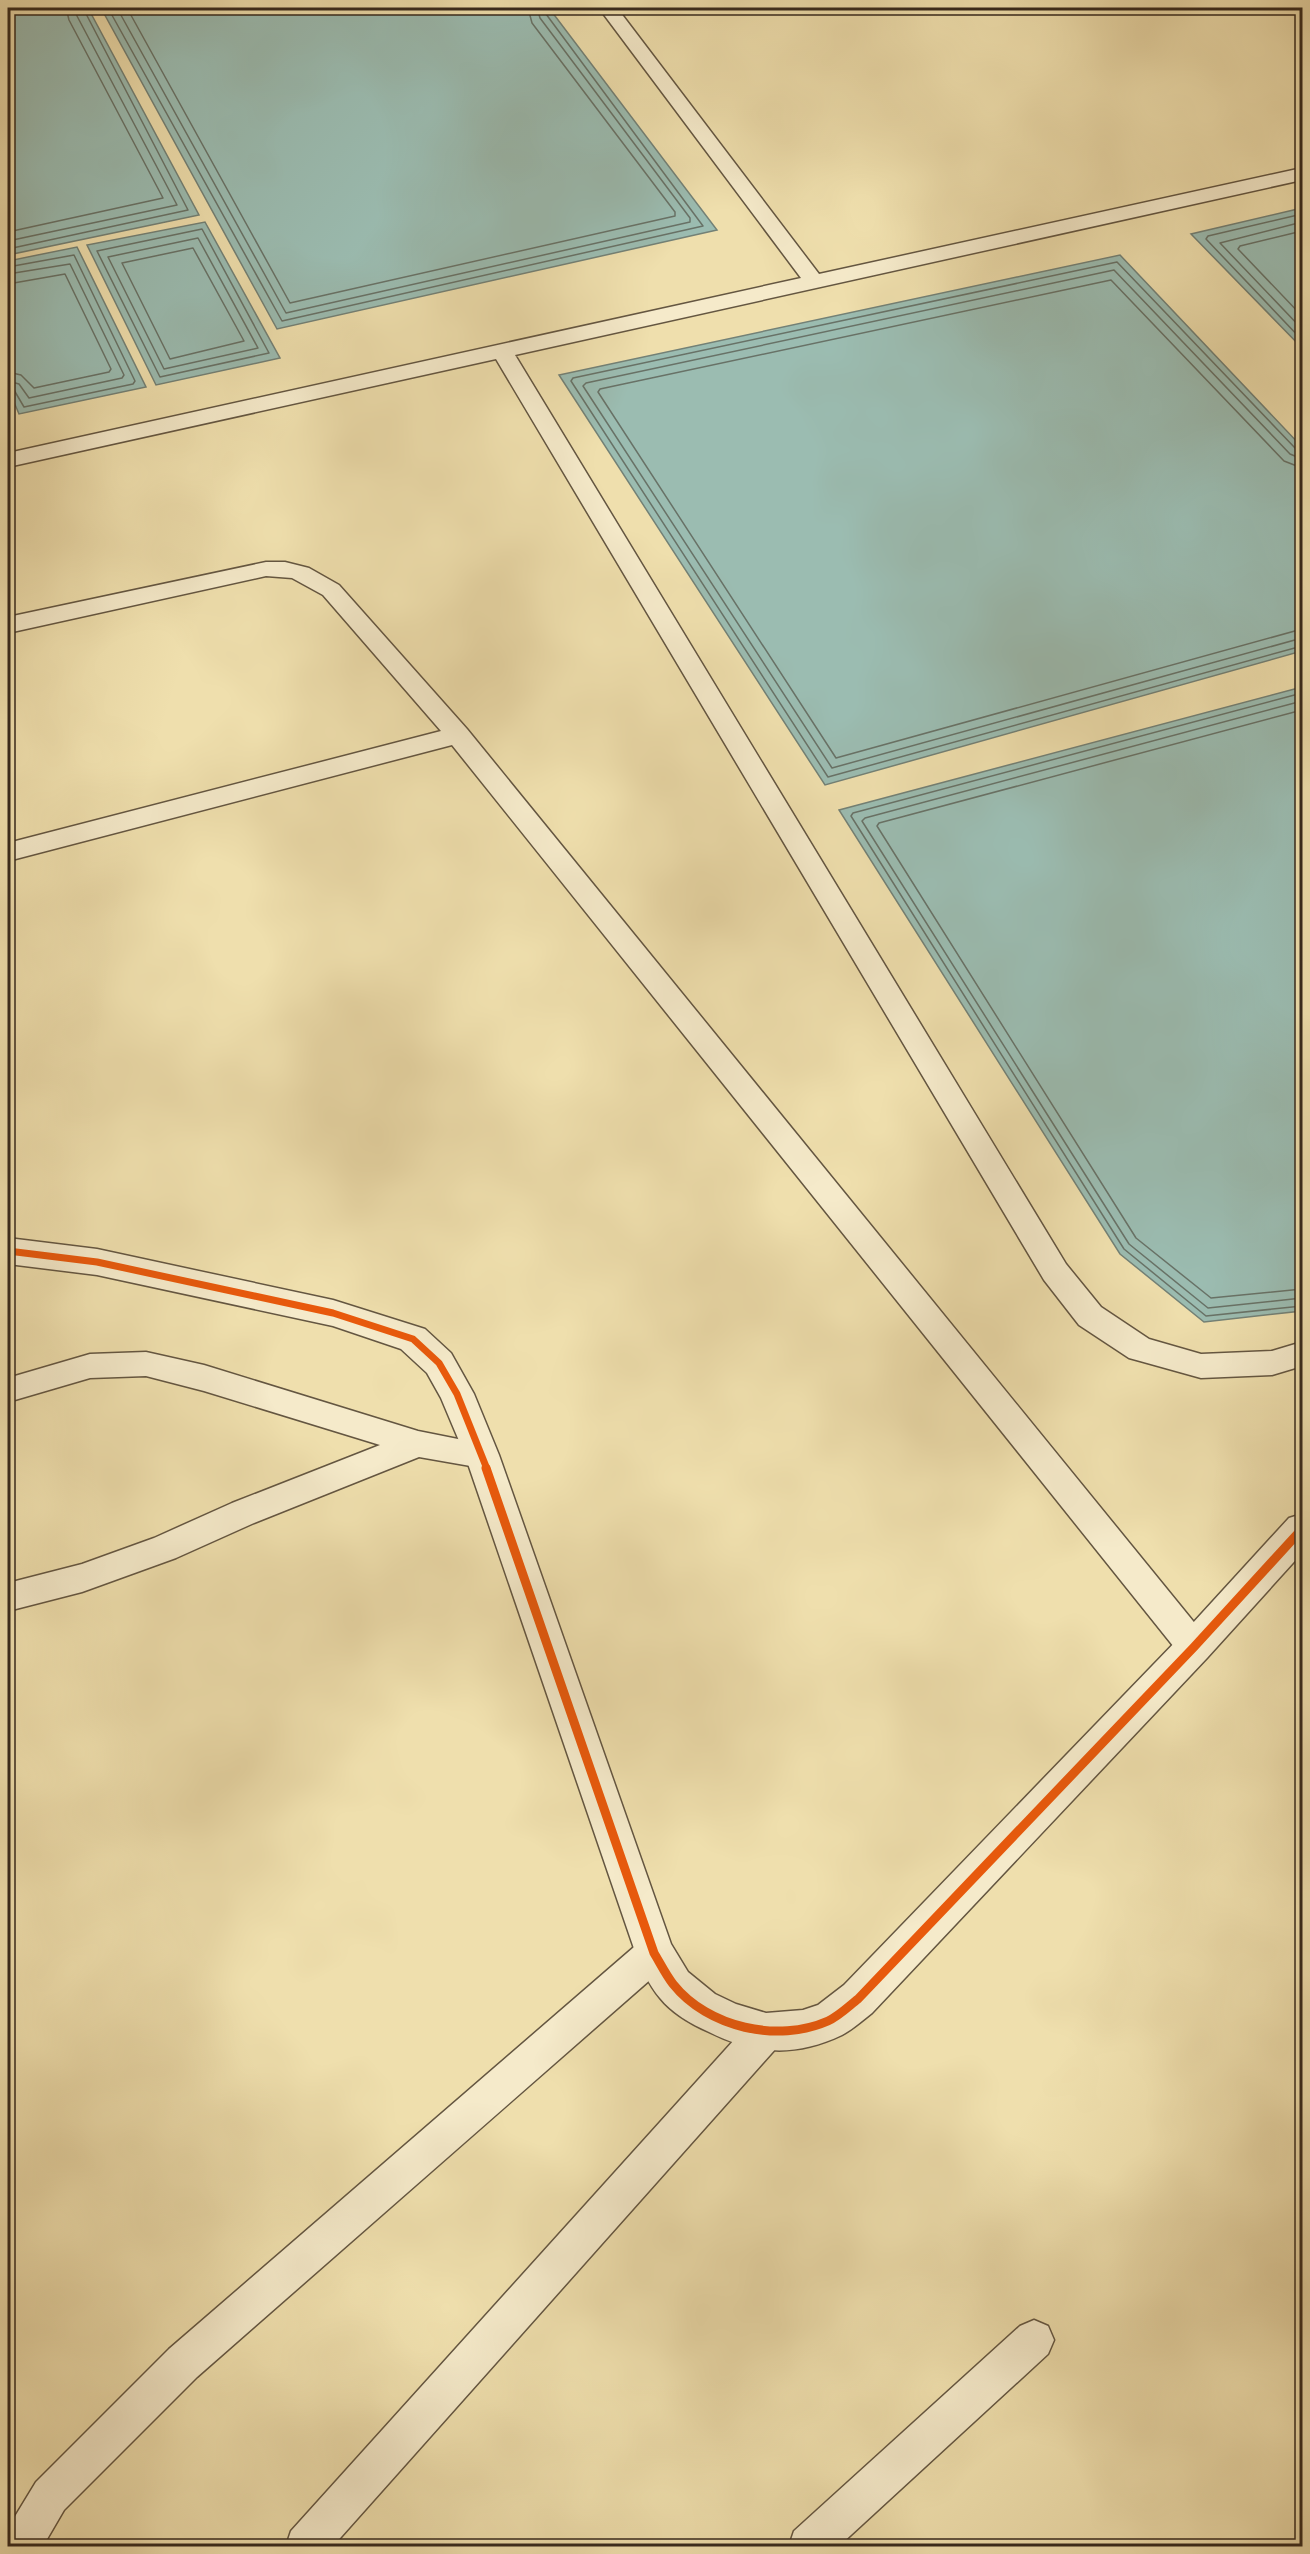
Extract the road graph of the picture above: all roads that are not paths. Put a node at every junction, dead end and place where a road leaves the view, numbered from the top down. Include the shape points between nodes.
1 (608, 8) edge
2 (1302, 174) edge
3 (815, 283) junction
4 (503, 352) junction
5 (8, 460) edge
6 (8, 625) edge
7 (458, 735) junction
8 (8, 852) edge
9 (8, 1251) edge
10 (1302, 1354) edge
11 (8, 1390) edge
12 (418, 1444) junction
13 (482, 1455) junction
14 (1302, 1529) edge
15 (8, 1597) edge
16 (1194, 1647) junction
17 (654, 1953) junction
18 (766, 2032) junction
19 (1034, 2340) dead end
20 (20, 2547) edge
21 (306, 2547) edge
22 (809, 2547) edge

1 - 3 lane
2 - 3 lane
3 - 4 lane
4 - 5 lane
4 - 10 lane via 1055,1272 1090,1316 1140,1349 1201,1366 1272,1363
6 - 7 lane via 240,573 288,568 312,576 331,590
7 - 8 lane
7 - 16 lane
9 - 13 street via 97,1262 333,1313 413,1339 439,1363 457,1394
11 - 12 lane via 90,1365 146,1364
12 - 13 lane
12 - 15 lane via 165,1548 82,1578
13 - 17 street
14 - 16 street
16 - 18 street via 858,1999 830,2020 803,2029
17 - 18 street via 674,1986 701,2008 730,2022
17 - 20 lane via 183,2363 50,2496
18 - 21 lane
19 - 22 lane

